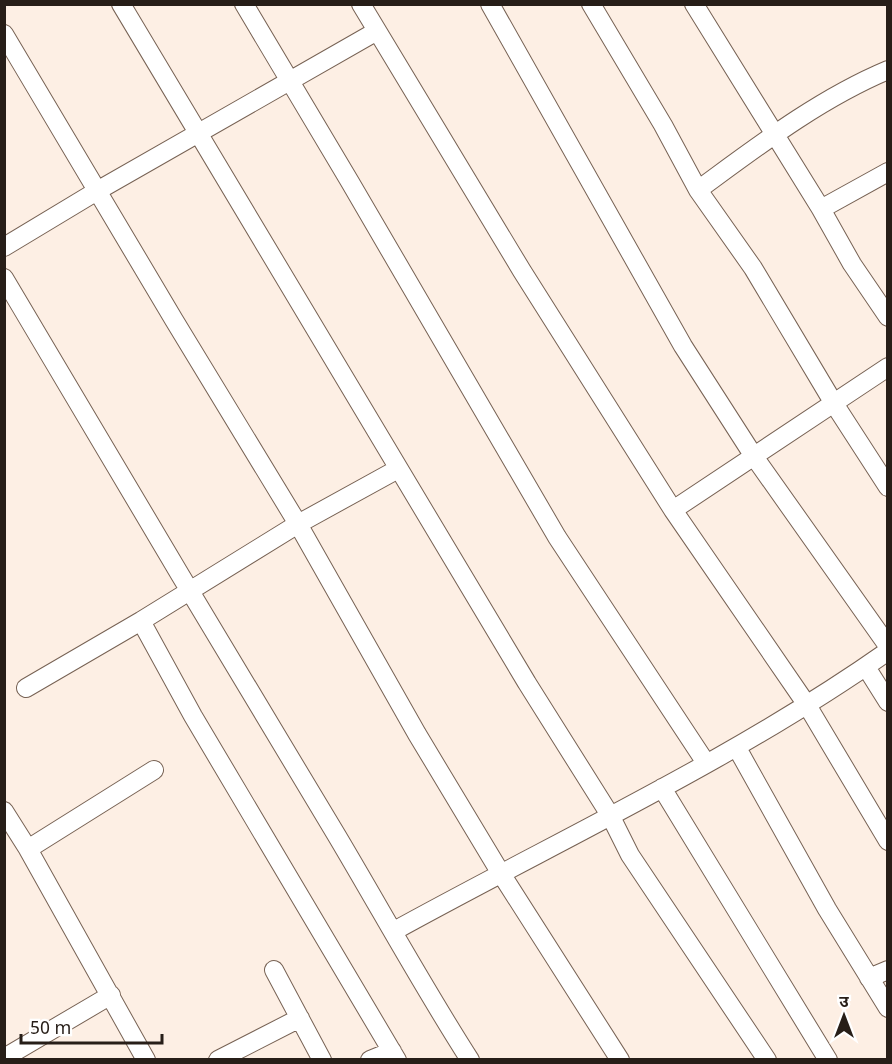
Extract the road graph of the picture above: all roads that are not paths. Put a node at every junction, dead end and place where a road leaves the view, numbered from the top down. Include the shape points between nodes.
1 (121, 4) edge
2 (244, 4) edge
3 (361, 4) edge
4 (490, 4) edge
5 (591, 4) edge
6 (694, 4) edge
7 (377, 31) junction
8 (4, 34) edge
9 (888, 70) edge
10 (290, 81) junction
11 (197, 133) junction
12 (774, 134) junction
13 (888, 172) edge
14 (97, 190) junction
15 (698, 190) junction
16 (821, 209) junction
17 (4, 247) edge
18 (4, 278) edge
19 (888, 317) edge
20 (888, 367) edge
21 (833, 402) junction
22 (753, 455) junction
23 (398, 470) junction
24 (888, 487) edge
25 (673, 510) junction
26 (298, 524) junction
27 (189, 591) junction
28 (141, 621) junction
29 (888, 646) edge
30 (888, 651) edge
31 (866, 667) junction
32 (26, 688) dead end
33 (888, 702) edge
34 (807, 705) junction
35 (737, 748) junction
36 (706, 763) junction
37 (154, 770) dead end
38 (662, 788) junction
39 (610, 815) junction
40 (6, 818) edge
41 (888, 841) edge
42 (28, 849) junction
43 (500, 872) junction
44 (394, 931) junction
45 (274, 970) dead end
46 (888, 970) edge
47 (869, 978) junction
48 (111, 995) junction
49 (888, 1008) edge
50 (300, 1018) junction
51 (394, 1055) edge
52 (4, 1058) edge
53 (146, 1059) edge
54 (218, 1059) edge
55 (322, 1059) edge
56 (370, 1059) edge
57 (470, 1059) edge
58 (620, 1059) edge
59 (767, 1059) edge
60 (828, 1059) edge

1 - 11 street
2 - 10 street
3 - 7 street
4 - 22 street via 683,346
5 - 15 street
6 - 12 street
7 - 10 street
7 - 25 street
8 - 14 street
9 - 12 street
10 - 11 street
10 - 36 street via 557,537
11 - 14 street
11 - 23 street
12 - 15 street
12 - 16 street
13 - 16 street
14 - 17 street
14 - 26 street
15 - 21 street via 753,268
16 - 19 street
18 - 27 street
20 - 21 street
21 - 22 street
21 - 24 street
22 - 25 street
22 - 29 street
23 - 26 street
23 - 39 street
25 - 34 street
26 - 27 street
26 - 43 street
27 - 28 street
27 - 44 street
28 - 32 street
28 - 51 street
30 - 31 street
31 - 33 street
31 - 34 street
34 - 35 street
34 - 41 street
35 - 36 street
35 - 47 street
36 - 38 street
37 - 42 street
38 - 39 street
38 - 60 street
39 - 43 street
39 - 59 street via 630,855
40 - 42 street
42 - 48 street
43 - 44 street
43 - 58 street
44 - 57 street
45 - 50 street
46 - 47 street
47 - 49 street
48 - 52 street
48 - 53 street
50 - 54 street
50 - 55 street
51 - 56 street

